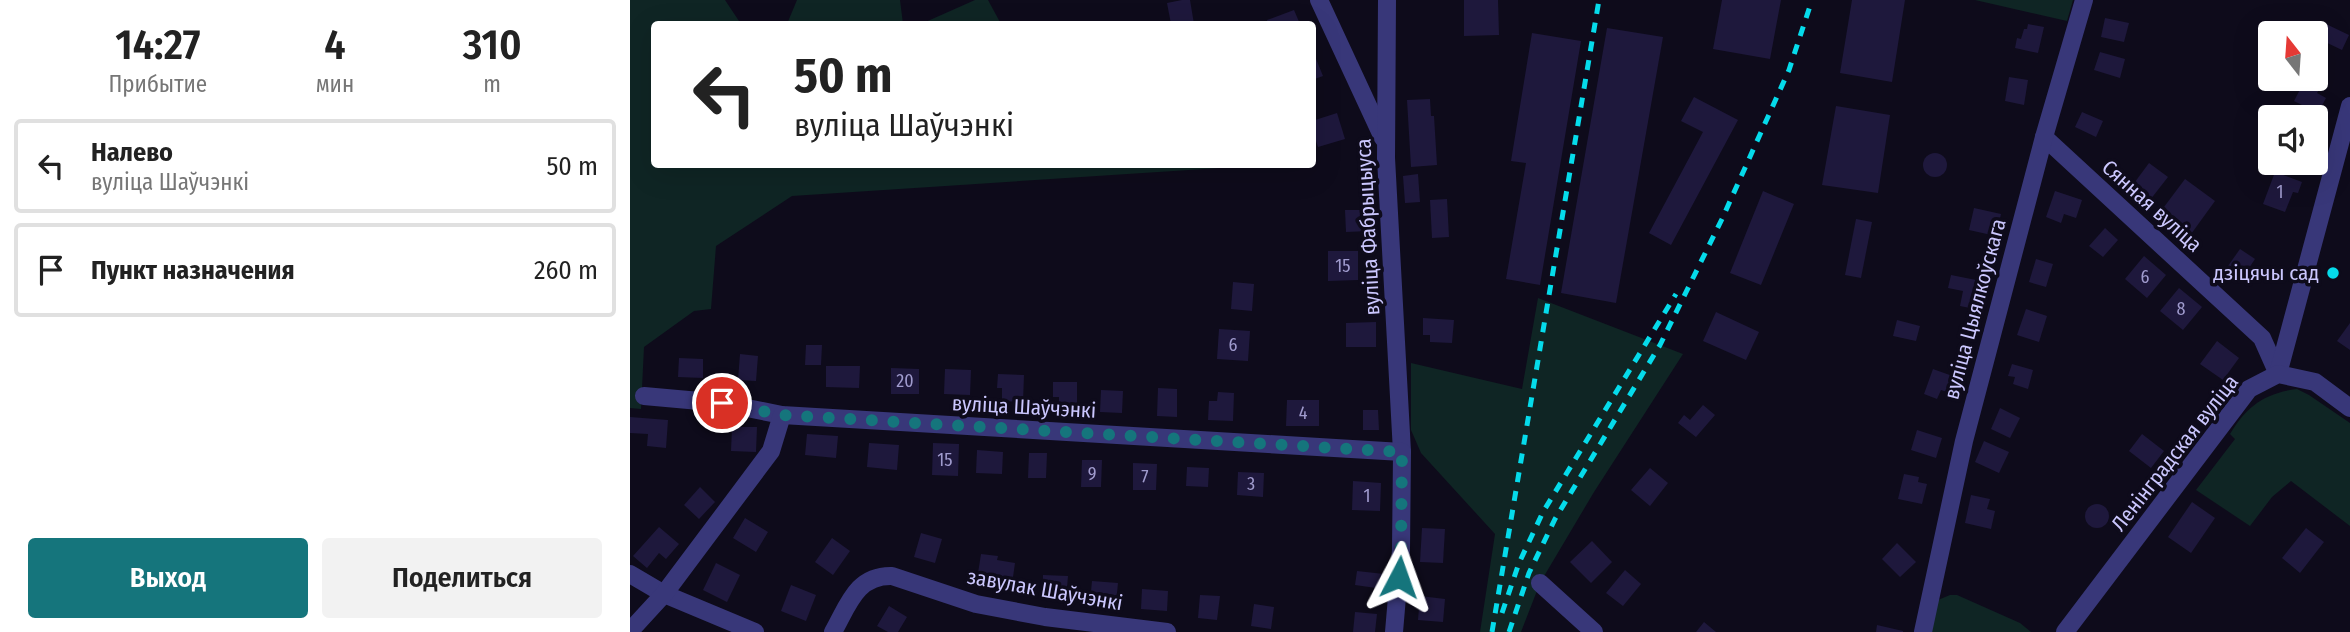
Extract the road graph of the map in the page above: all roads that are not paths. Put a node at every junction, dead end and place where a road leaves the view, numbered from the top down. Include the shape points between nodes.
1 (1319, 0) edge
2 (1387, 0) edge
3 (2084, 0) edge
4 (2350, 106) edge
5 (2043, 137) junction
6 (1386, 144) junction
7 (2278, 374) junction
8 (644, 396) dead end
9 (2350, 408) edge
10 (782, 415) junction
11 (1402, 452) junction
12 (630, 574) edge
13 (1541, 583) dead end
14 (664, 594) junction
15 (630, 631) edge
16 (755, 632) edge
17 (833, 632) edge
18 (1167, 632) edge
19 (1394, 632) edge
20 (1594, 632) edge
21 (1923, 632) edge
22 (2065, 632) edge

1 - 6 street
2 - 6 street, вуліца Фабрыцыуса
3 - 5 street, вуліца Цыялкоўскага
4 - 7 street
5 - 7 street, Сянная вуліца via 2262,338
5 - 21 street, вуліца Цыялкоўскага via 1964,441
6 - 11 street, вуліца Фабрыцыуса
7 - 9 street via 2315,382
7 - 22 street, Ленінградская вуліца via 2249,389
8 - 10 street, вуліца Шаўчэнкі via 722,403
10 - 11 street, вуліца Шаўчэнкі
10 - 14 street via 771,451
11 - 19 street, вуліца Фабрыцыуса
12 - 14 street
13 - 20 street
14 - 15 street
14 - 16 street
17 - 18 street, завулак Шаўчэнкі via 858,588 875,577 892,576 976,604

